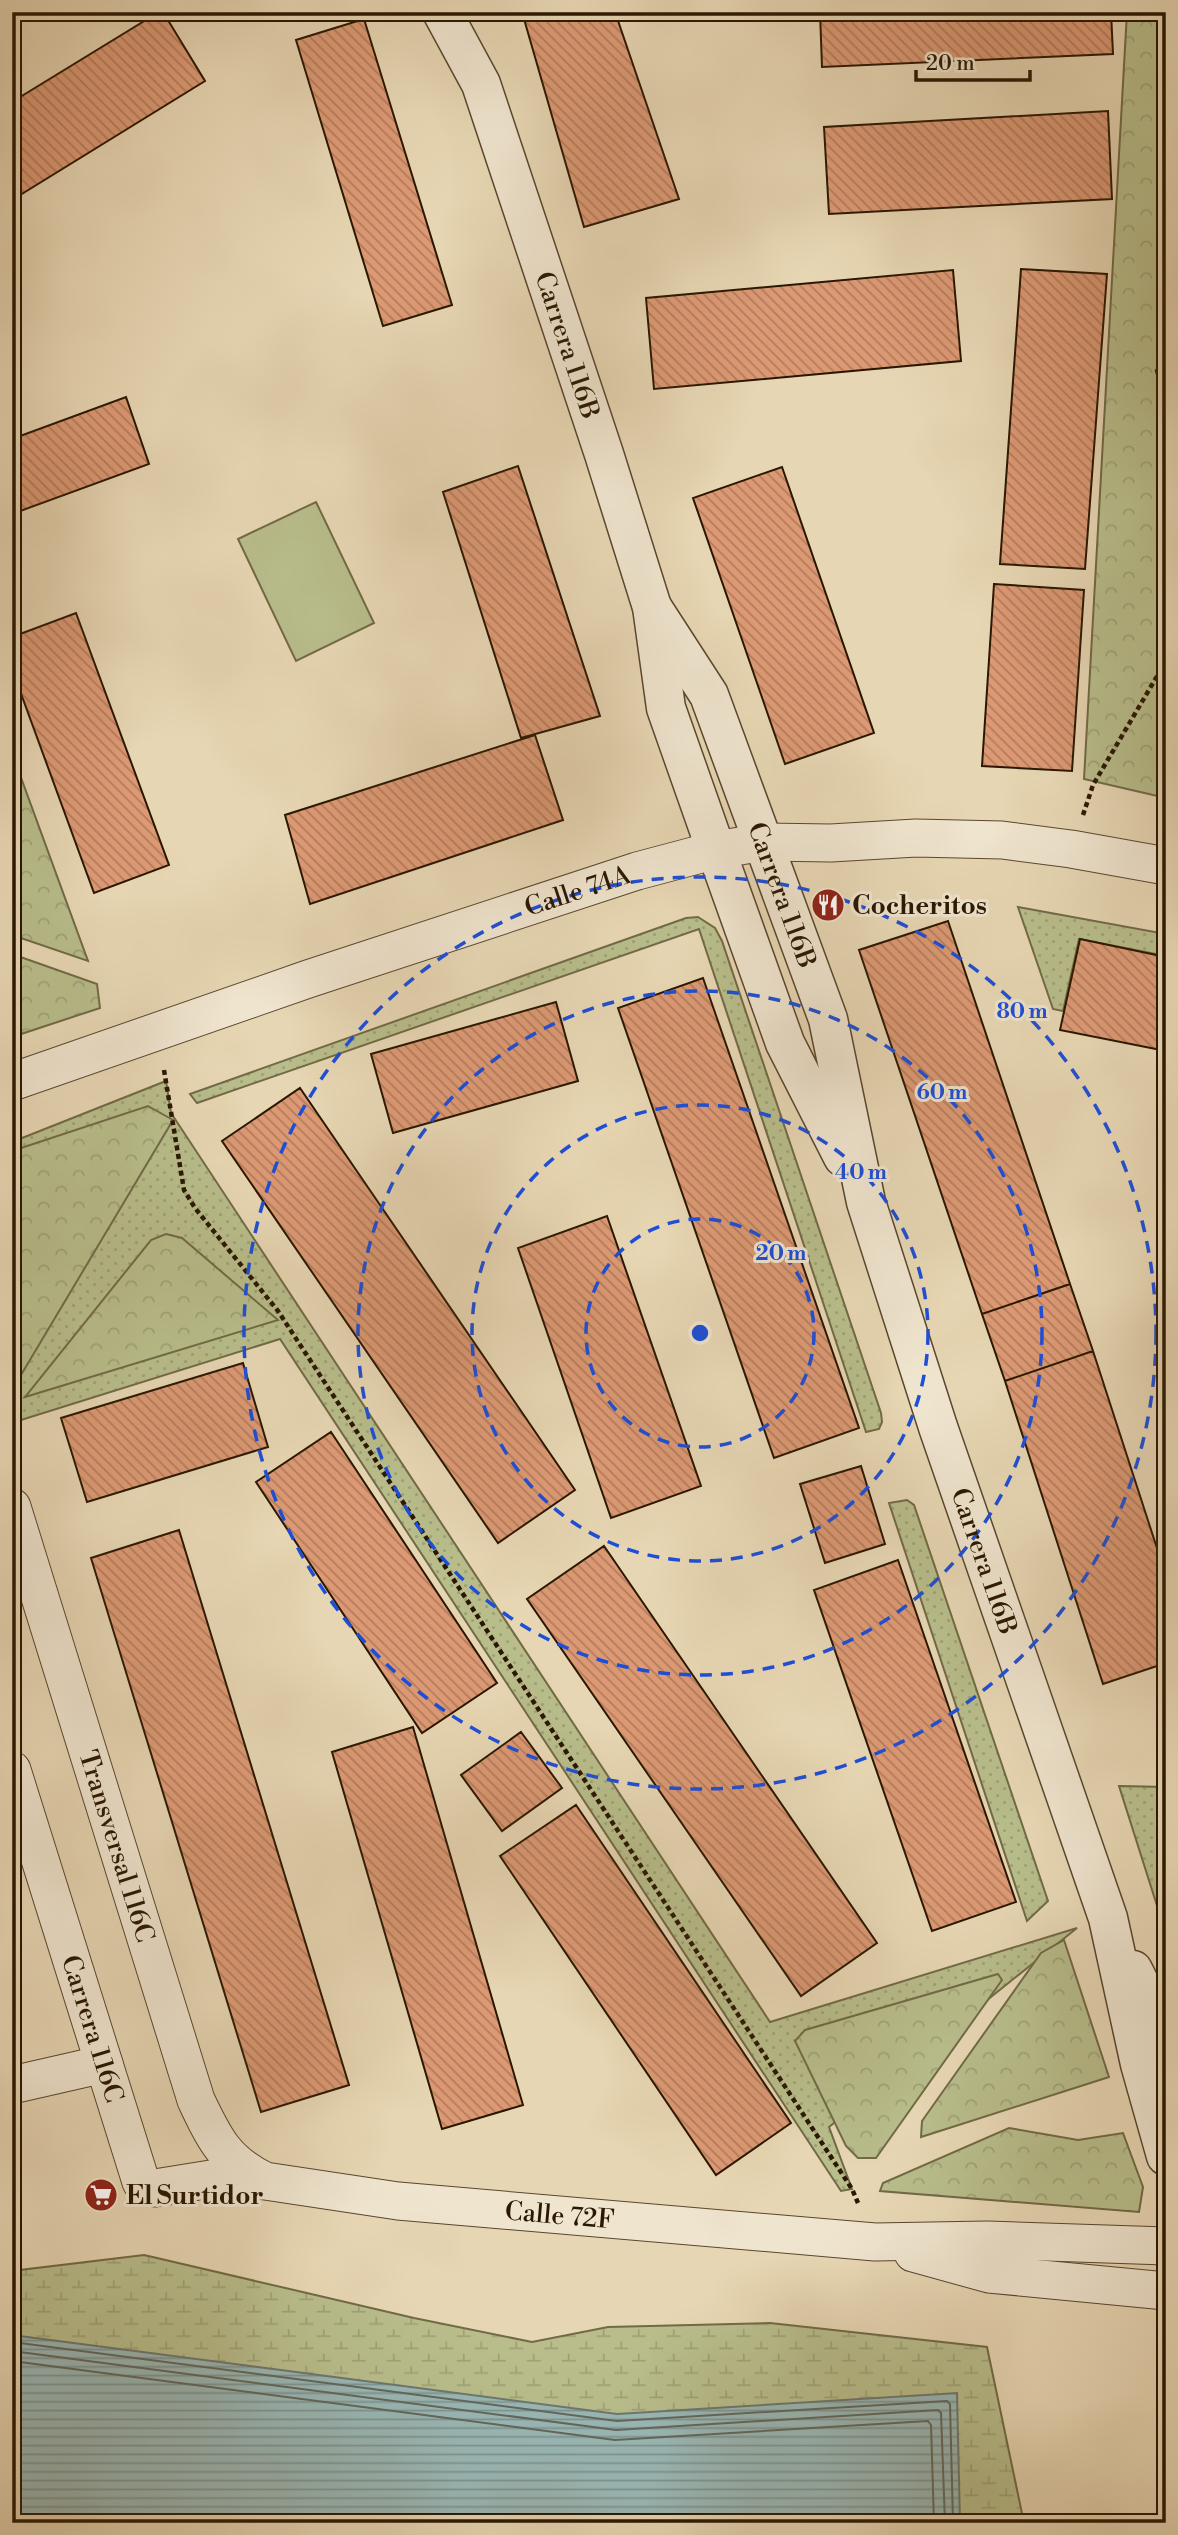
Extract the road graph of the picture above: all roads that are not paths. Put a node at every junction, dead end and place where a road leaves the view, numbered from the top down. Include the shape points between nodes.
1 (442, 12) edge
2 (473, 12) edge
3 (481, 84) junction
4 (652, 607) junction
5 (764, 842) junction
6 (716, 850) junction
7 (1166, 866) edge
8 (12, 1082) edge
9 (866, 1202) junction
10 (12, 1507) edge
11 (12, 1770) edge
12 (23, 1847) edge
13 (1108, 1918) junction
14 (1166, 2035) edge
15 (104, 2064) junction
16 (12, 2085) edge
17 (1166, 2156) edge
18 (248, 2173) junction
19 (875, 2242) junction
20 (1166, 2246) edge
21 (1166, 2291) edge

1 - 3 street, Carrera 116B
2 - 3 street, Carrera 116B
3 - 4 street, Carrera 116B
4 - 5 street, Carrera 116B via 709,695
4 - 6 street, Carrera 116B via 666,708
5 - 6 street, Calle 74A
5 - 7 street, Calle 74A via 1002,840
5 - 9 street, Carrera 116B via 828,1019
6 - 8 street, Calle 74A via 637,871
6 - 9 street, Carrera 116B via 785,1043
9 - 13 street, Carrera 116B via 938,1427
10 - 18 street, Transversal 116C via 196,2101 219,2146
11 - 12 street, Carrera 116C
12 - 15 street, Carrera 116C
13 - 14 street, Carrera 116B
13 - 17 street, Carrera 116B
15 - 16 street
15 - 18 street, Carrera 116C via 146,2187
18 - 19 street, Calle 72F via 265,2181 398,2201
19 - 20 street, Calle 72F via 986,2240
19 - 21 street, Calle 72F via 989,2274

